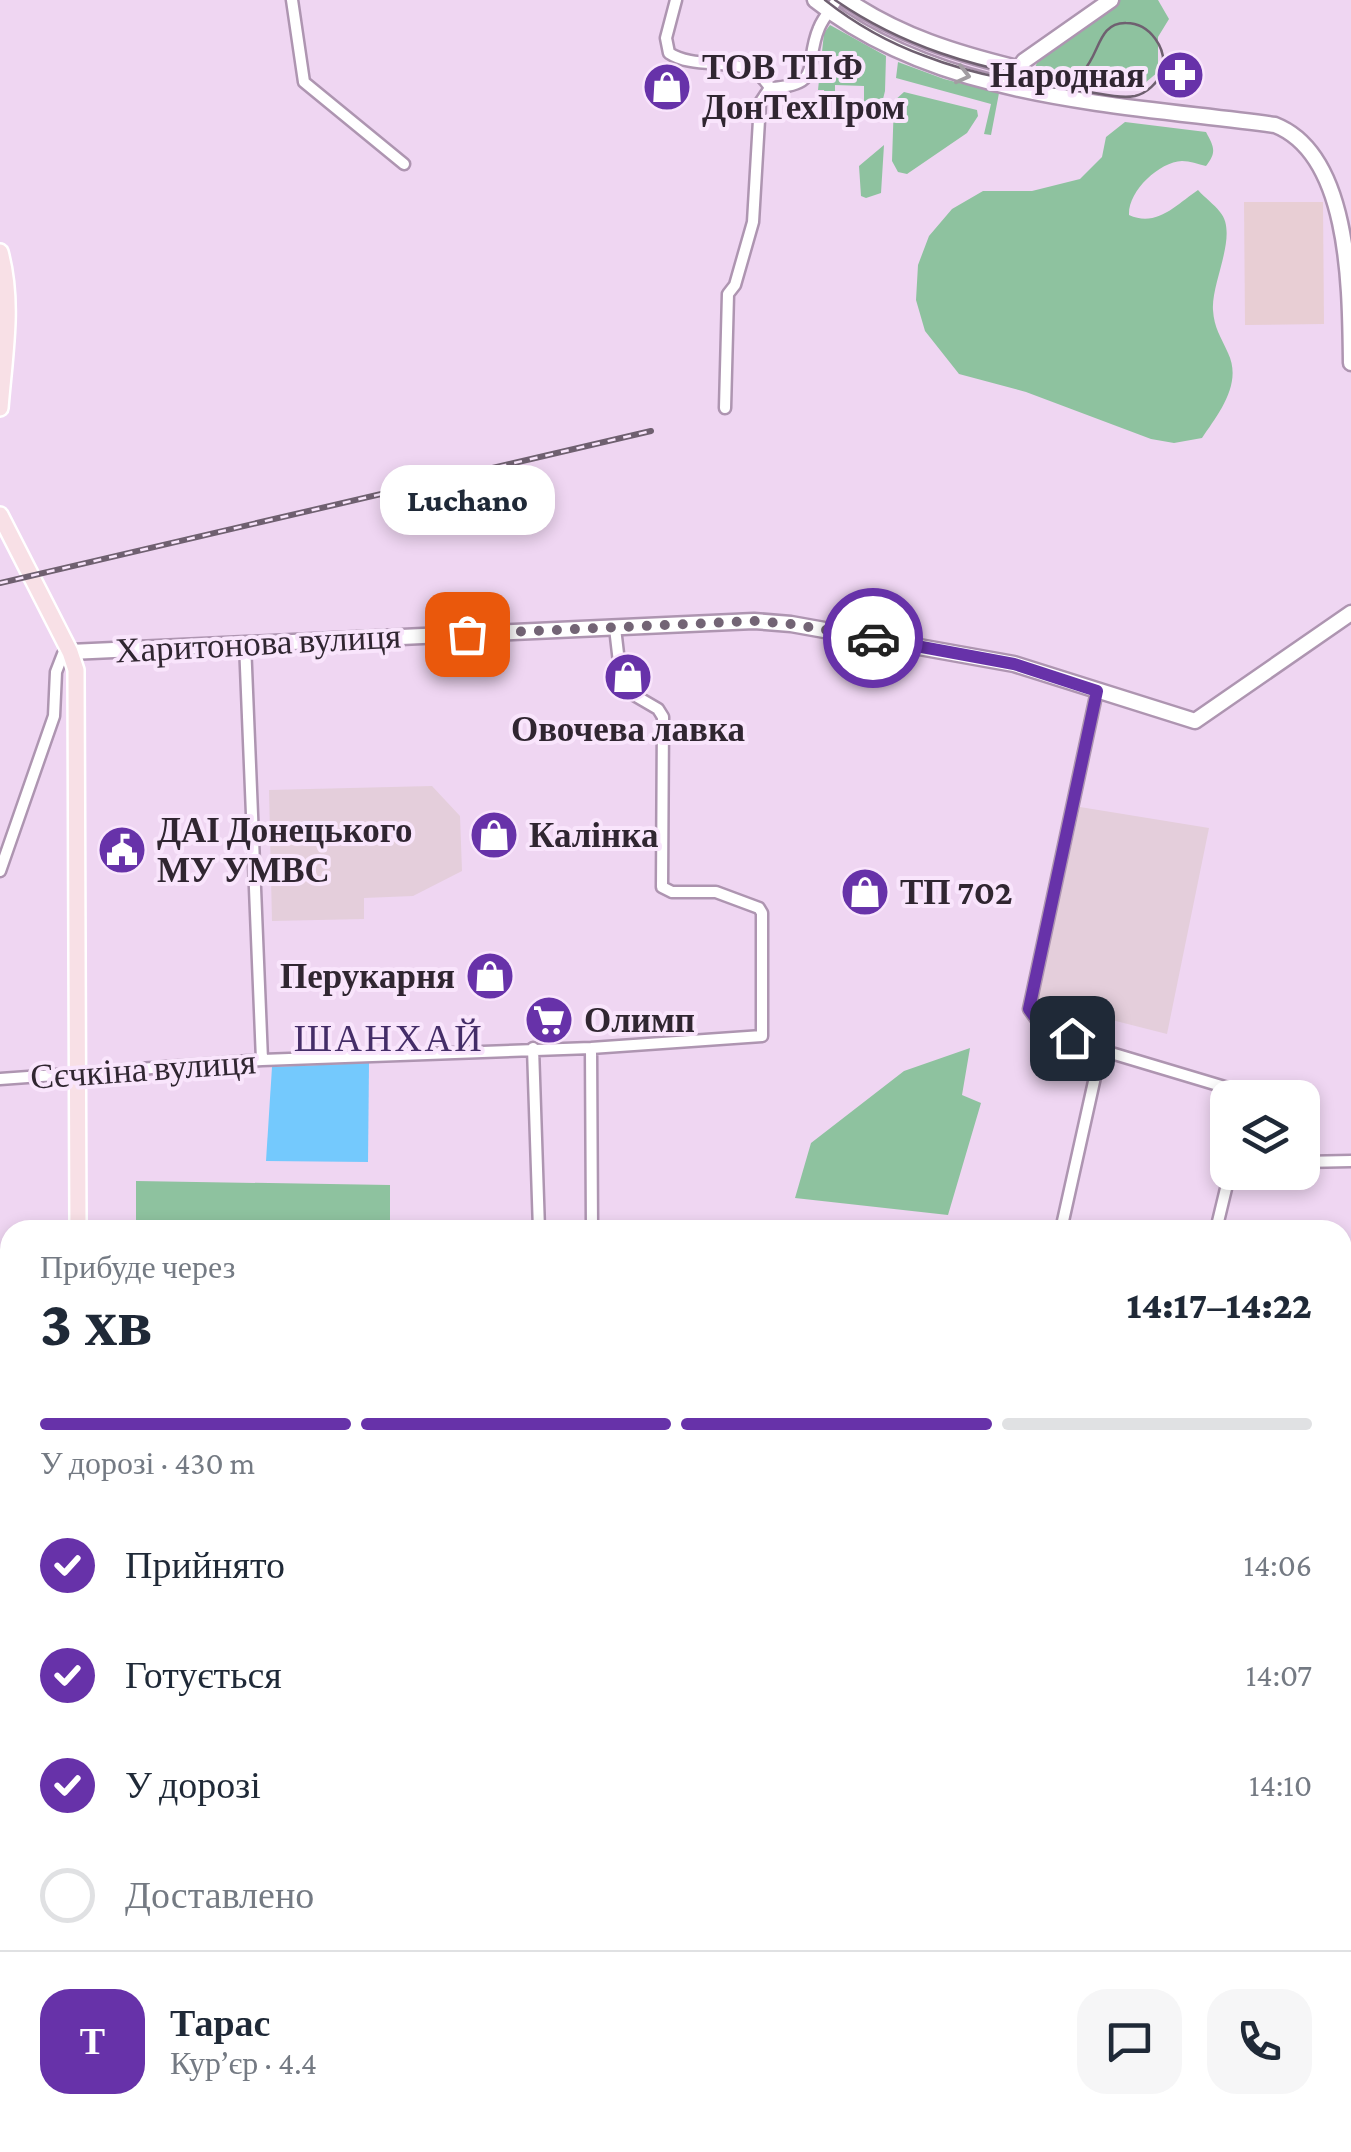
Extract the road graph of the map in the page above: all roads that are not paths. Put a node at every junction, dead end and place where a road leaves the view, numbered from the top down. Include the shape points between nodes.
1 (292, 0) edge
2 (676, 0) edge
3 (815, 0) edge
4 (847, 0) edge
5 (1110, 0) edge
6 (833, 6) edge
7 (1017, 68) junction
8 (1012, 86) junction
9 (770, 88) junction
10 (404, 164) dead end
11 (0, 252) edge
12 (1351, 362) edge
13 (0, 408) edge
14 (724, 408) dead end
15 (0, 516) edge
16 (1351, 613) edge
17 (615, 628) junction
18 (246, 642) junction
19 (70, 652) junction
20 (1097, 691) junction
21 (0, 871) edge
22 (533, 1048) junction
23 (591, 1048) junction
24 (1101, 1050) junction
25 (262, 1060) junction
26 (78, 1073) junction
27 (0, 1079) edge
28 (1210, 1084) edge
29 (1351, 1161) edge
30 (1320, 1162) edge
31 (1226, 1190) edge
32 (78, 1220) edge
33 (539, 1220) edge
34 (592, 1220) edge
35 (1064, 1220) edge
36 (1218, 1220) edge

1 - 10 street via 304,82
2 - 9 street via 668,53 748,68
3 - 6 street
4 - 7 street via 927,43
5 - 7 street
6 -> 8 street via 861,32 919,62
6 - 9 street via 817,30 803,81
7 - 8 street
8 - 12 street via 1275,125 1304,142 1333,184 1348,234
9 - 14 street via 758,109 753,222 728,294
11 - 13 main road via 8,305
15 - 19 main road
16 - 20 street, Харитонова вулиця via 1195,721
17 - 18 street, Харитонова вулиця
17 - 20 street, Харитонова вулиця via 791,624 1014,664
17 - 23 street, Сєчкіна вулиця via 622,688 662,712 662,886 716,892 762,913 762,1036
18 - 19 street, Харитонова вулиця
18 - 25 street
19 - 21 street via 56,672 51,728
19 - 26 main road via 76,670
20 - 24 street via 1029,1009 1042,1027
22 - 23 street, Сєчкіна вулиця
22 - 25 street, Сєчкіна вулиця
22 - 33 street
23 - 34 street
24 - 28 street
24 - 35 street
25 - 26 street, Сєчкіна вулиця
26 - 27 street, Сєчкіна вулиця
26 - 32 main road
29 - 30 street
31 - 36 street

